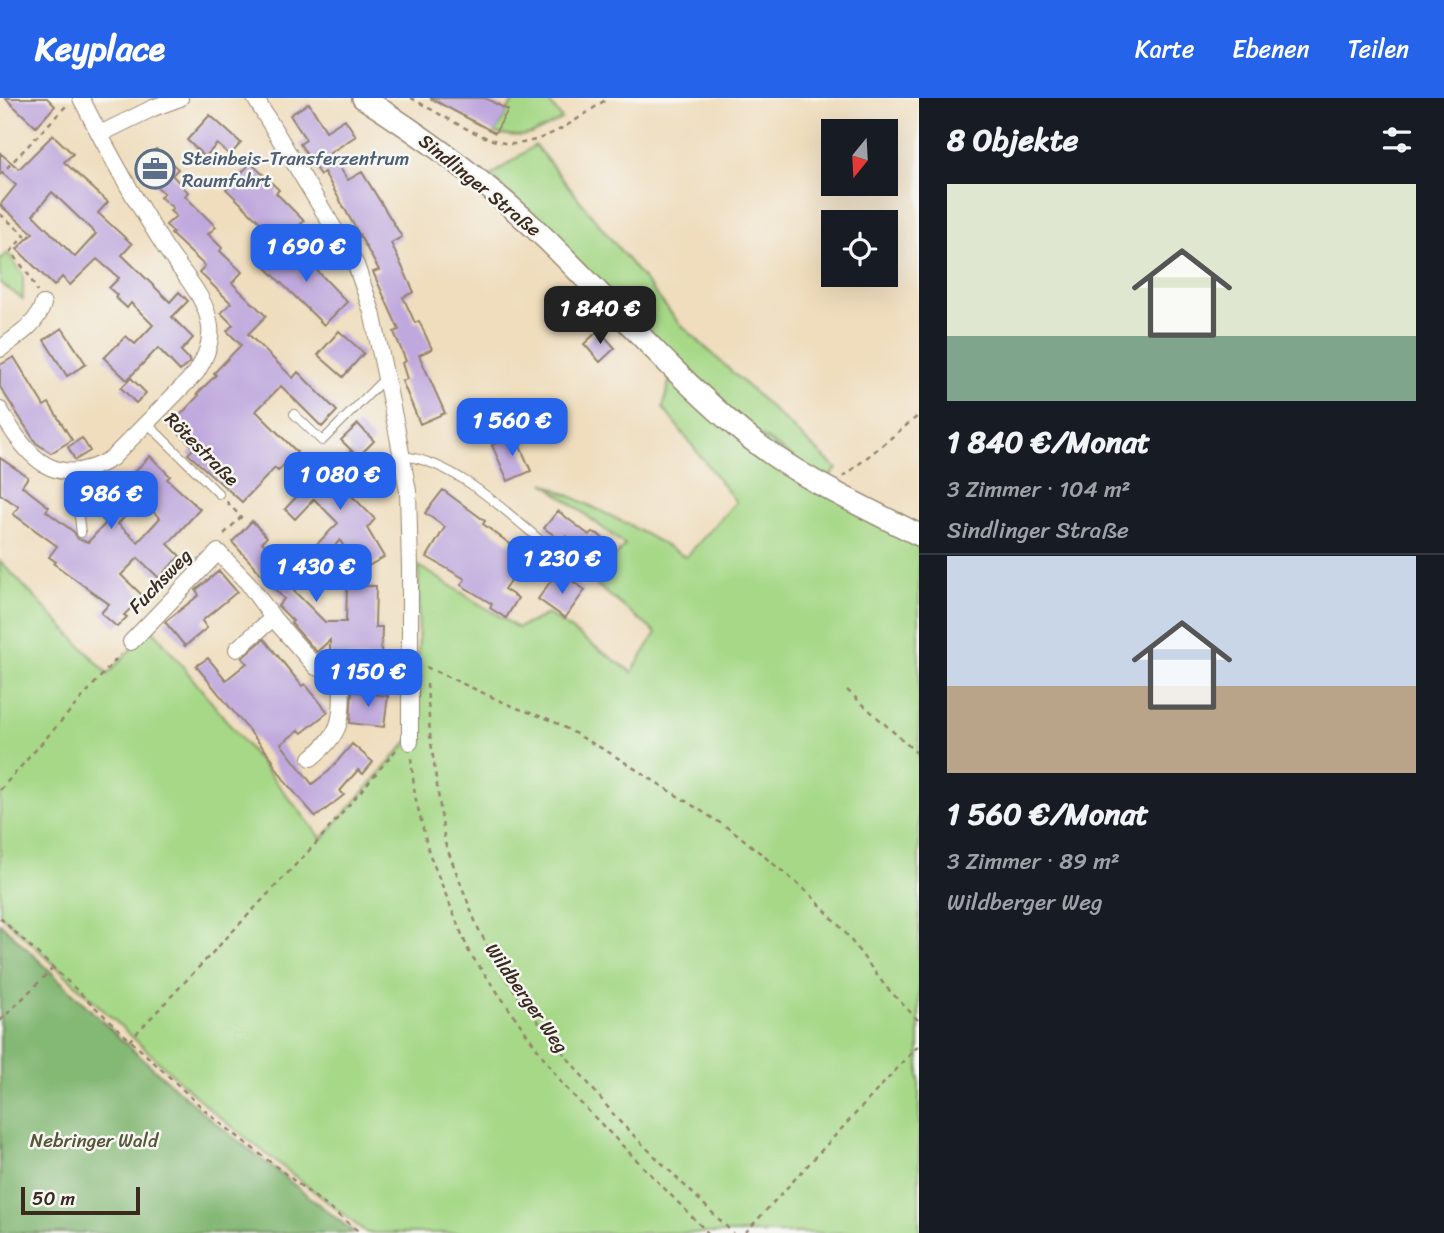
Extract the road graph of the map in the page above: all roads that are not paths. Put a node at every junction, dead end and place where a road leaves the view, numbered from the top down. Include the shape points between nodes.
1 (81, 98) edge
2 (180, 98) edge
3 (255, 98) edge
4 (363, 98) edge
5 (100, 134) junction
6 (43, 304) road end
7 (0, 349) edge
8 (386, 377) junction
9 (0, 410) edge
10 (294, 414) dead end
11 (146, 423) junction
12 (402, 456) junction
13 (73, 471) junction
14 (219, 494) road end
15 (81, 533) dead end
16 (919, 536) edge
17 (554, 552) dead end
18 (273, 618) junction
19 (131, 642) road end
20 (236, 649) dead end
21 (410, 670) junction
22 (342, 675) junction
23 (410, 742) road end
24 (311, 758) dead end

1 - 5 street, Rötestraße
2 - 5 street
3 - 8 street via 356,265
4 - 16 street, Sindlinger Straße via 509,204 742,432 797,471
5 - 11 street, Rötestraße via 164,247 200,298 210,328 205,360
6 - 7 street via 32,324
8 - 10 lane via 322,440
8 - 12 street
9 - 13 street via 31,456 58,470
11 - 13 street, Rötestraße via 113,458
11 - 14 lane, Rötestraße
12 - 17 lane via 432,463 462,480
12 - 21 street via 409,512
13 - 15 lane
18 - 19 street, Fuchsweg via 218,552
18 - 20 street
18 - 22 street, Fuchsweg via 316,667
21 - 22 street, Fuchsweg
21 - 23 street
22 - 24 street via 341,722 328,745

